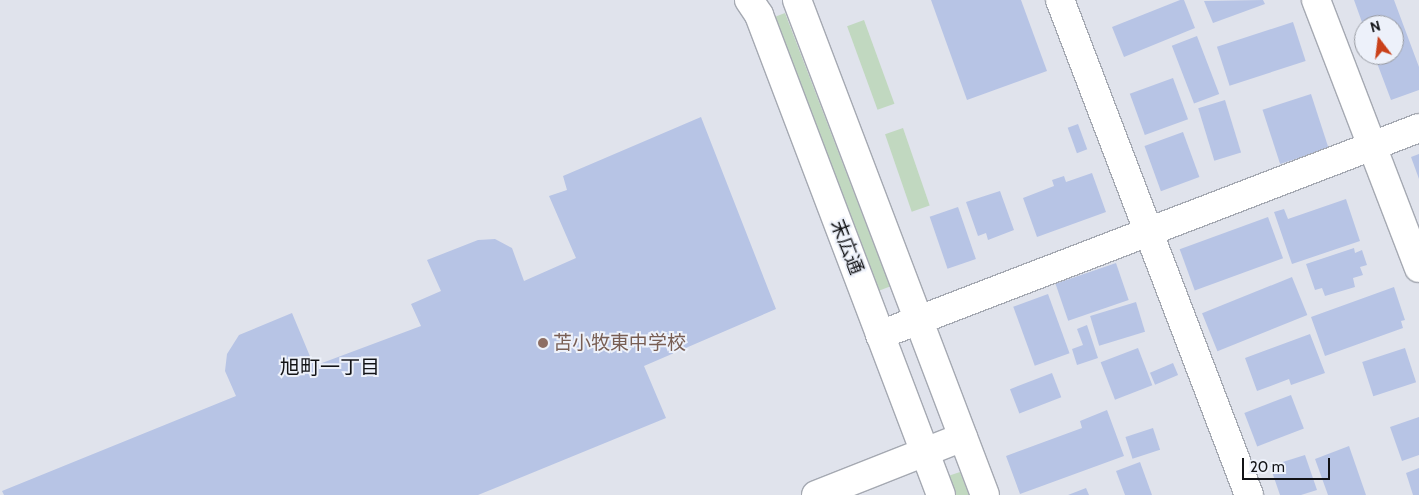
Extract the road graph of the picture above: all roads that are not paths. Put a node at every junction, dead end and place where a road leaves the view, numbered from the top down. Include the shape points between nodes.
1 (749, 0) edge
2 (797, 0) edge
3 (1060, 0) edge
4 (1316, 0) edge
5 (1419, 128) edge
6 (1373, 146) junction
7 (1149, 232) junction
8 (1419, 268) edge
9 (918, 320) junction
10 (880, 334) junction
11 (963, 436) junction
12 (924, 452) junction
13 (816, 495) edge
14 (941, 495) edge
15 (985, 495) edge
16 (1249, 495) edge

1 - 10 street, 末広通 via 759,15
2 - 9 street
3 - 7 street
4 - 6 street
5 - 6 street
6 - 7 street
6 - 8 street
7 - 9 street
7 - 16 street
9 - 10 street
9 - 11 street
10 - 12 street, 末広通
11 - 12 street
11 - 15 street
12 - 13 street
12 - 14 street, 末広通

